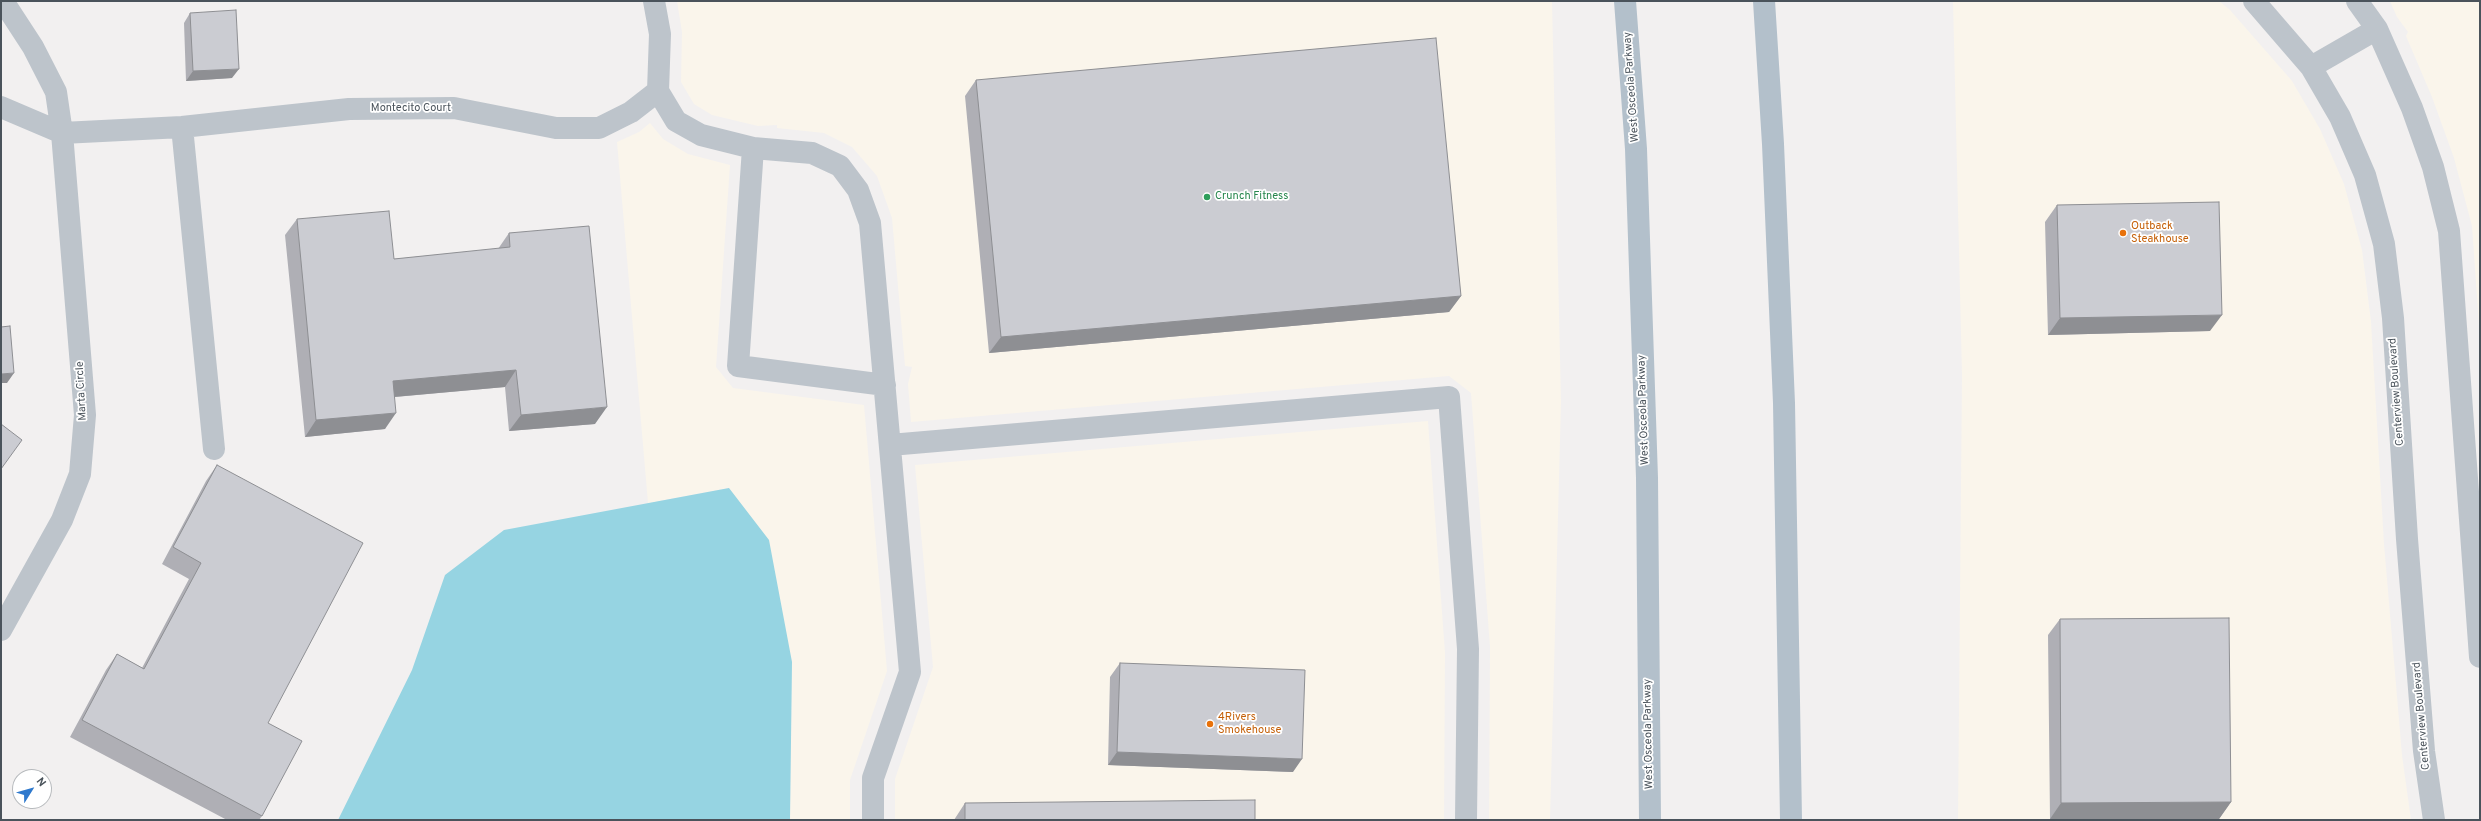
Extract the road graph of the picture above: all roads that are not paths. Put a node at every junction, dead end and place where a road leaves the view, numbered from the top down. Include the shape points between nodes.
1 (3, 1) edge
2 (654, 1) edge
3 (1625, 1) edge
4 (1764, 1) edge
5 (2254, 1) edge
6 (2357, 1) edge
7 (2378, 29) junction
8 (2311, 67) junction
9 (658, 91) junction
10 (1, 107) edge
11 (182, 127) junction
12 (62, 133) junction
13 (753, 148) junction
14 (885, 385) junction
15 (890, 445) junction
16 (214, 449) dead end
17 (1, 630) edge
18 (2480, 657) edge
19 (873, 820) edge
20 (1466, 820) edge
21 (1650, 820) edge
22 (1790, 820) edge
23 (2434, 820) edge

1 - 12 street via 33,47 56,92
2 - 9 street via 660,34
3 - 21 main road, West Osceola Parkway via 1636,150 1646,470
4 - 22 main road via 1784,403
5 - 8 street, Centerview Boulevard
6 - 7 street
7 - 8 street
7 - 18 street via 2412,108 2430,160 2449,231
8 - 23 street, Centerview Boulevard via 2340,117 2365,175 2384,244 2393,318 2424,751
9 - 11 street, Montecito Court via 631,112 599,128 556,128 454,108 349,109
9 - 13 street via 676,120 701,135
10 - 12 street, Montecito Court
11 - 12 street, Montecito Court
11 - 16 street
12 - 17 street, Marta Circle via 85,415 80,474 62,520
13 - 14 street via 812,152 840,166 858,190 870,223
13 - 14 street via 738,366
14 - 15 street
15 - 19 street via 910,672 873,778
15 - 20 street via 1449,398 1468,649

